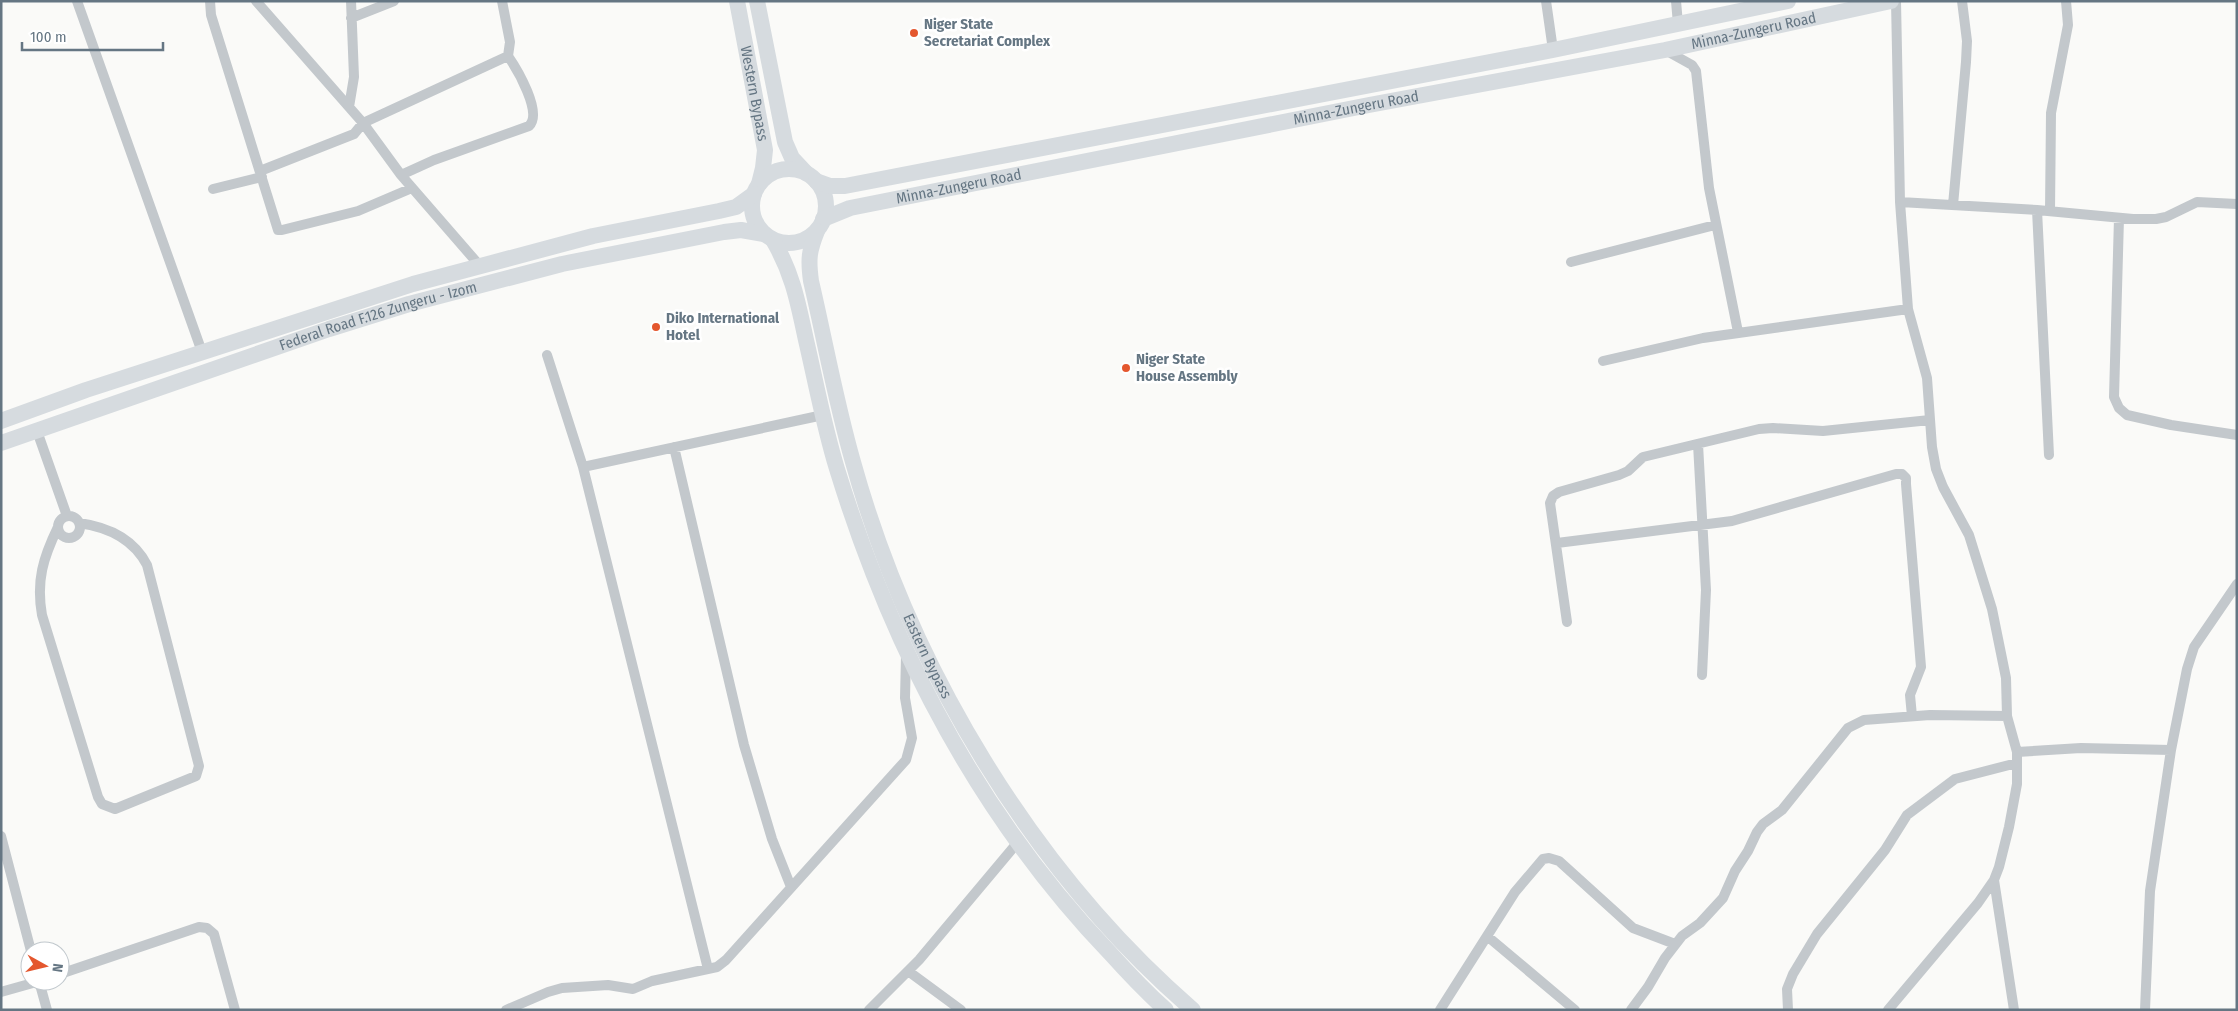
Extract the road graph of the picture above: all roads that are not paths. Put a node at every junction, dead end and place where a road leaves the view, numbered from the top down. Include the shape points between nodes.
1 (77, 1) edge
2 (210, 1) edge
3 (256, 1) edge
4 (351, 1) edge
5 (394, 1) edge
6 (502, 1) edge
7 (737, 1) edge
8 (757, 1) edge
9 (1546, 1) edge
10 (1676, 1) edge
11 (1788, 1) edge
12 (1891, 1) edge
13 (1896, 1) edge
14 (1962, 1) edge
15 (2066, 1) edge
16 (351, 18) junction
17 (1678, 24) junction
18 (1552, 50) junction
19 (1665, 50) junction
20 (508, 56) junction
21 (1366, 86) junction
22 (1369, 105) junction
23 (349, 107) junction
24 (364, 123) junction
25 (261, 174) junction
26 (401, 175) junction
27 (811, 177) junction
28 (412, 188) junction
29 (213, 189) dead end
30 (756, 189) junction
31 (1900, 202) junction
32 (2237, 204) edge
33 (1953, 205) junction
34 (2037, 210) junction
35 (2050, 211) junction
36 (2119, 218) junction
37 (820, 225) junction
38 (1715, 225) junction
39 (768, 237) junction
40 (1571, 262) dead end
41 (480, 266) junction
42 (345, 305) junction
43 (1908, 309) junction
44 (350, 322) junction
45 (1738, 332) junction
46 (202, 352) junction
47 (547, 355) dead end
48 (1603, 361) dead end
49 (823, 415) junction
50 (1930, 420) junction
51 (1, 421) edge
52 (37, 430) junction
53 (2237, 435) edge
54 (1, 443) edge
55 (1698, 444) junction
56 (674, 447) junction
57 (2049, 455) dead end
58 (583, 467) junction
59 (67, 516) junction
60 (79, 523) junction
61 (1702, 525) junction
62 (58, 527) junction
63 (1557, 543) junction
64 (2237, 584) edge
65 (2225, 601) junction
66 (2237, 604) edge
67 (1567, 622) dead end
68 (906, 653) junction
69 (1702, 675) dead end
70 (1912, 716) junction
71 (2007, 716) junction
72 (2171, 750) junction
73 (2017, 752) junction
74 (2018, 763) junction
75 (1, 836) edge
76 (1018, 842) junction
77 (1994, 880) junction
78 (791, 887) junction
79 (1487, 936) junction
80 (28, 941) edge
81 (1675, 944) junction
82 (708, 969) junction
83 (70, 971) edge
84 (908, 971) junction
85 (20, 986) edge
86 (42, 991) edge
87 (1, 992) edge
88 (47, 1010) edge
89 (235, 1010) edge
90 (506, 1010) edge
91 (869, 1010) edge
92 (961, 1010) edge
93 (1166, 1010) edge
94 (1193, 1010) edge
95 (1440, 1010) edge
96 (1575, 1010) edge
97 (1631, 1010) edge
98 (1788, 1010) edge
99 (1888, 1010) edge
100 (2014, 1010) edge
101 (2145, 1010) edge

1 - 46 street
2 - 25 street via 211,15
3 - 23 street
4 - 16 street
5 - 16 street
6 - 20 street via 510,42
7 - 30 main road, Western Bypass via 764,150 763,168
8 - 27 main road, Western Bypass via 785,142 792,158
9 - 18 street
10 - 17 street
11 - 17 main road, Minna-Zungeru Road
12 - 19 main road, Minna-Zungeru Road
13 - 31 street
14 - 33 street via 1967,41
15 - 35 street via 2068,25 2051,114
16 - 23 street via 354,77
17 - 18 main road, Minna-Zungeru Road
18 - 21 main road, Minna-Zungeru Road
19 - 22 main road, Minna-Zungeru Road
19 - 38 street via 1692,65 1696,71
20 - 24 street
20 - 26 street via 534,112 532,123
21 - 22 main road
21 - 27 main road, Minna-Zungeru Road via 845,186 830,186
22 - 37 main road, Minna-Zungeru Road via 850,208
23 - 24 street
24 - 25 street via 354,134
24 - 26 street
25 - 28 street via 278,230 358,211
25 - 29 street
26 - 28 street
27 - 30 main road, Federal Road F.126 Zungeru - Izom via 793,169 780,170 768,175
27 - 37 main road via 823,192 826,206
28 - 41 street
30 - 39 main road via 753,216 757,226
30 - 41 main road, Federal Road F.126 Zungeru - Izom via 736,207 593,236
31 - 33 street
31 - 43 street
32 - 36 street via 2198,202 2156,219
33 - 34 street
34 - 35 street
34 - 57 street
35 - 36 street
36 - 53 street via 2114,397 2119,408 2127,414 2172,425
37 - 39 main road, Federal Road F.126 Zungeru - Izom via 808,238 797,243 784,244
37 - 94 main road, Eastern Bypass via 808,260 853,462 882,551 922,645 1000,787 1058,869 1103,922
38 - 40 street
38 - 45 street
39 - 44 main road, Federal Road F.126 Zungeru - Izom via 741,230 600,255
39 - 49 main road, Eastern Bypass via 792,276
41 - 42 main road, Federal Road F.126 Zungeru - Izom
42 - 44 main road
42 - 46 main road, Federal Road F.126 Zungeru - Izom
43 - 45 street
43 - 50 street via 1926,378
44 - 52 main road, Federal Road F.126 Zungeru - Izom
45 - 48 street
46 - 51 main road, Federal Road F.126 Zungeru - Izom
47 - 58 street
49 - 56 street
49 - 68 main road, Eastern Bypass via 836,468 866,558
50 - 55 street via 1823,431 1773,428
50 - 71 street via 1936,469 1969,535 1992,609 2006,678
52 - 54 main road, Federal Road F.126 Zungeru - Izom
52 - 59 street
55 - 61 street
55 - 63 street via 1643,457 1619,476 1553,496 1550,503
56 - 58 street
56 - 78 street via 744,745 772,839
58 - 82 street
59 - 60 street
59 - 62 street
60 - 62 street via 79,531 71,538 64,536
60 - 62 street via 110,530 133,545 147,565 199,766 196,776 115,810 102,804 98,797 42,615 40,575 45,553
61 - 63 street
61 - 69 street via 1706,612
61 - 70 street via 1732,521 1902,474 1906,478 1921,667 1910,695
63 - 67 street
64 - 65 street
65 - 66 street
65 - 72 street via 2190,657
68 - 76 main road, Eastern Bypass via 964,763
68 - 78 street via 905,698 912,738 906,760
70 - 71 street
70 - 81 street via 1864,720 1848,728 1782,810 1757,832 1717,905
71 - 73 street
72 - 73 street via 2081,748
72 - 101 street via 2150,891
73 - 74 street
74 - 77 street via 2009,827
74 - 98 street via 1955,778 1907,815 1885,850 1817,934 1792,974 1787,989
75 - 80 street
76 - 84 street
76 - 93 main road, Eastern Bypass via 1091,934
77 - 99 street
77 - 100 street
78 - 82 street via 726,960 718,967
79 - 81 street via 1515,892 1542,860 1549,858 1559,861 1634,928
79 - 95 street
79 - 96 street
81 - 97 street
82 - 90 street via 633,988 608,985 562,988
83 - 89 street via 199,927 207,928 214,934
84 - 91 street
84 - 92 street
85 - 87 street
86 - 88 street

